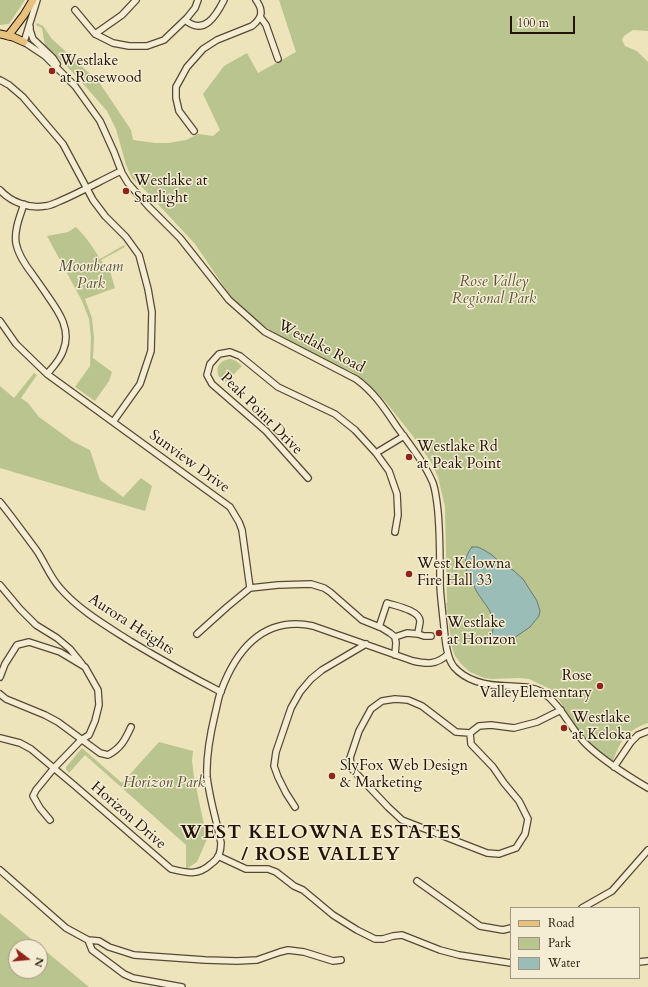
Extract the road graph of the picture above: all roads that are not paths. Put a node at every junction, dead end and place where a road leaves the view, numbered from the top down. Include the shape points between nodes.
1 (34, 0) edge
2 (37, 0) edge
3 (136, 0) edge
4 (198, 0) edge
5 (224, 0) edge
6 (256, 0) edge
7 (75, 10) dead end
8 (260, 18) junction
9 (185, 20) junction
10 (30, 23) junction
11 (0, 34) edge
12 (95, 34) junction
13 (8, 36) junction
14 (24, 42) junction
15 (278, 59) dead end
16 (62, 73) junction
17 (0, 80) edge
18 (194, 131) dead end
19 (121, 171) junction
20 (87, 189) junction
21 (0, 190) edge
22 (24, 204) junction
23 (0, 321) edge
24 (47, 374) junction
25 (113, 422) junction
26 (404, 436) junction
27 (376, 453) junction
28 (308, 478) dead end
29 (0, 502) edge
30 (395, 532) dead end
31 (0, 585) edge
32 (250, 588) junction
33 (379, 627) junction
34 (197, 634) dead end
35 (418, 634) junction
36 (431, 636) dead end
37 (395, 637) junction
38 (366, 644) junction
39 (448, 654) junction
40 (395, 655) junction
41 (85, 667) junction
42 (0, 677) edge
43 (221, 692) junction
44 (0, 694) edge
45 (560, 710) junction
46 (131, 727) dead end
47 (648, 731) edge
48 (470, 733) junction
49 (0, 738) edge
50 (81, 740) junction
51 (614, 767) junction
52 (54, 768) junction
53 (648, 788) edge
54 (295, 807) dead end
55 (50, 820) dead end
56 (648, 850) edge
57 (218, 856) junction
58 (0, 870) edge
59 (417, 882) dead end
60 (584, 907) edge
61 (510, 928) edge
62 (88, 940) junction
63 (341, 960) dead end
64 (510, 963) edge
65 (182, 987) edge

1 - 13 main road
2 - 10 street
3 - 12 street via 122,15
4 - 9 street
5 - 9 street via 210,22 197,26
6 - 8 street via 261,9
7 - 12 street
8 - 15 street via 266,25
8 - 18 street via 252,26 217,40 203,49 187,67 176,86 176,98 179,111
9 - 12 street via 164,40 147,46 129,46
10 - 14 street
10 - 16 street via 33,39 53,58
11 - 13 main road, Westlake Road
13 - 14 main road, Westlake Road
14 - 16 street, Westlake Road via 45,56
16 - 19 street, Westlake Road via 76,86 100,121
17 - 20 street via 22,97 63,144
19 - 20 street
19 - 26 street, Westlake Road via 128,183 180,238 229,300 265,332 366,386
20 - 22 street via 46,206 32,207
20 - 25 street via 105,216 126,237 139,255 152,312 151,351 140,384
21 - 22 street
22 - 24 street via 17,226 16,244 25,265 63,319 66,332 63,351
23 - 24 street, Sunview Drive via 16,344
24 - 25 street, Sunview Drive
25 - 32 street, Sunview Drive via 230,507 242,530
26 - 27 street
26 - 39 street, Westlake Road via 427,470 435,490 440,535 440,583
27 - 28 street, Peak Point Drive via 355,430 335,414 278,387 240,356 230,352 219,354 210,364 207,374 212,384 266,431
27 - 30 street, Peak Point Drive via 389,471 397,494 398,515
29 - 43 street, Aurora Heights via 38,552 59,587 74,603 113,630
31 - 41 street via 36,625 58,638
32 - 33 street via 300,584 318,586 330,592 362,620
32 - 34 street
33 - 35 street via 387,603 417,615 420,620
33 - 37 street
35 - 36 street
35 - 37 street via 407,633
37 - 40 street
38 - 40 street
38 - 43 street via 313,626 299,624 269,629 255,638 239,654
38 - 54 street via 311,679 300,692 292,708 276,752 274,766
39 - 40 street via 442,660 428,664
39 - 45 street, Westlake Road via 454,667 467,678 497,686 534,689
41 - 42 street via 60,652 29,642 17,645
41 - 50 street via 98,690 99,705 89,735
43 - 57 street via 209,739 207,759 209,791 221,844
44 - 50 street via 58,722
45 - 48 street via 537,722 514,728 491,724 479,726
45 - 51 street, Westlake Road via 586,744
46 - 50 street via 126,739 116,751 108,755 100,753
47 - 51 street via 638,735 631,742
48 - 48 street via 471,744 493,767 519,801 528,819 525,834 516,848 499,854 487,853 402,820 352,769 350,758 359,731 371,709 382,701 408,700 422,706 456,732
49 - 52 street, Horizon Drive via 31,748
50 - 52 street
51 - 53 street, Westlake Road
52 - 55 street via 33,796
52 - 57 street, Horizon Drive via 171,869 195,873 206,869
56 - 60 street via 612,892
57 - 64 street via 246,869 276,872 333,915 375,938 383,940 402,935 459,955
58 - 62 street via 66,928
59 - 61 street via 480,926 503,930
62 - 63 street via 99,941 134,956 237,961 257,960 288,950 333,961
62 - 65 street via 92,950 124,974

